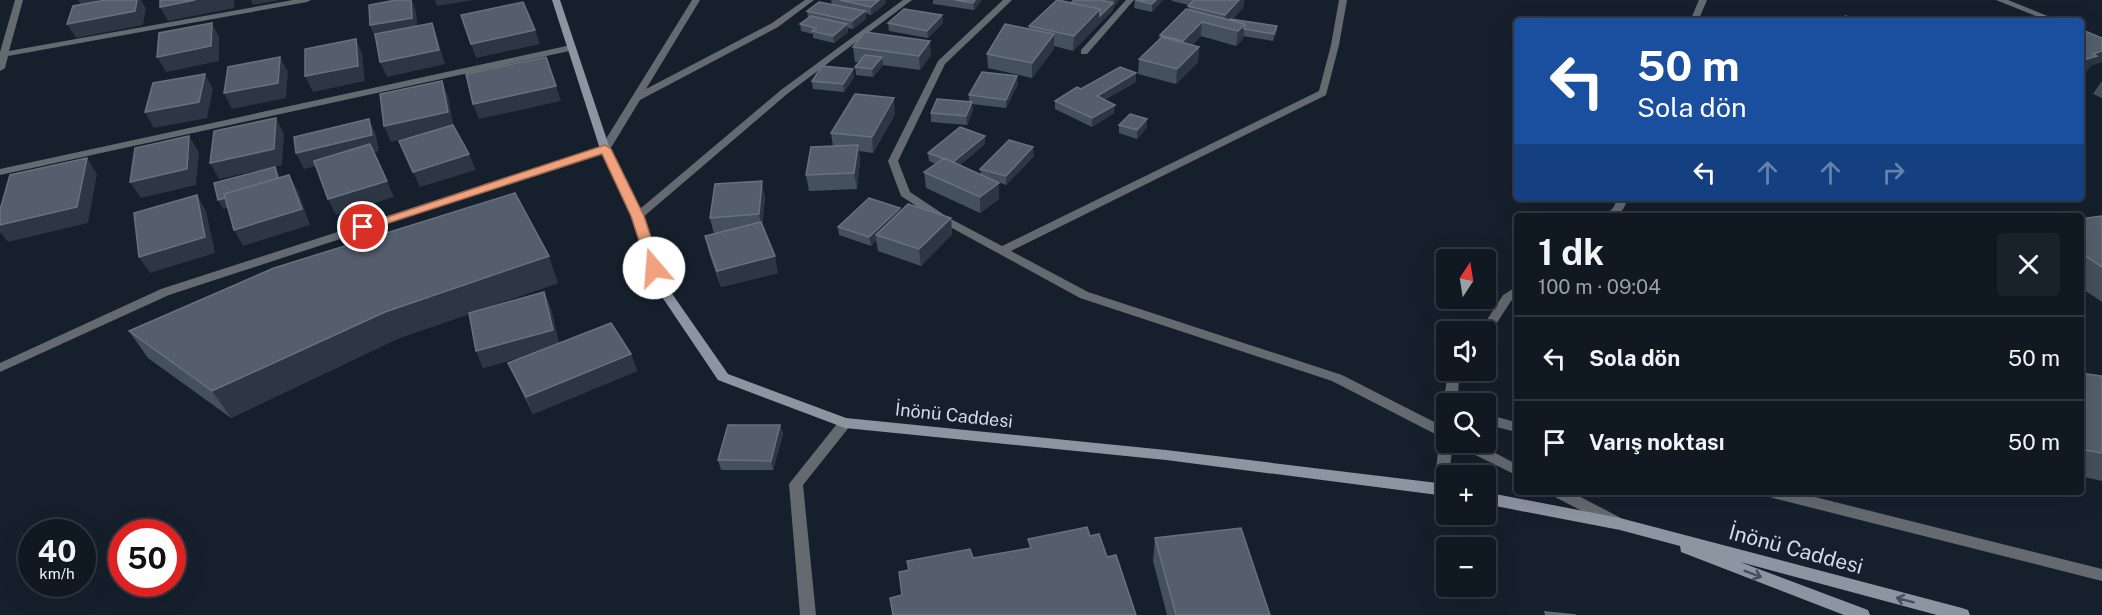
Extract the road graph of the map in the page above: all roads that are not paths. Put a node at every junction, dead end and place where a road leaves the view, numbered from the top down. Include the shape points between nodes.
1 (19, 0) edge
2 (307, 0) edge
3 (556, 0) edge
4 (696, 0) edge
5 (810, 0) edge
6 (908, 0) edge
7 (1008, 0) edge
8 (1130, 0) edge
9 (1343, 0) edge
10 (1703, 0) edge
11 (2000, 0) edge
12 (1695, 18) edge
13 (2048, 18) edge
14 (572, 48) junction
15 (1084, 52) dead end
16 (3, 54) edge
17 (0, 68) edge
18 (636, 99) junction
19 (605, 149) junction
20 (0, 172) edge
21 (638, 216) junction
22 (1003, 250) junction
23 (1514, 293) edge
24 (1492, 321) edge
25 (0, 368) edge
26 (1496, 422) edge
27 (844, 423) junction
28 (1514, 426) edge
29 (1436, 429) edge
30 (1483, 453) edge
31 (1514, 469) edge
32 (1436, 489) edge
33 (1564, 495) edge
34 (1785, 495) edge
35 (1496, 500) edge
36 (1620, 524) junction
37 (2102, 575) edge
38 (808, 615) edge
39 (1862, 615) edge
40 (1962, 615) edge

1 - 16 street
2 - 16 street
3 - 14 main road, İnönü Caddesi
4 - 18 street
5 - 18 street via 775,25
6 - 21 street via 784,92
7 - 22 street via 941,63 893,161 905,194
8 - 15 street
9 - 22 street via 1323,93
10 - 12 street
11 - 13 street
14 - 19 main road, İnönü Caddesi
14 - 20 street
16 - 17 street
18 - 19 street
19 - 21 main road, İnönü Caddesi
19 - 25 street via 165,292
21 - 27 main road, İnönü Caddesi via 660,285 723,377
22 - 29 street via 1084,295 1337,378
23 - 24 street
26 - 28 street
27 - 32 main road, İnönü Caddesi via 1166,455
27 - 38 street via 796,484
30 - 31 street
33 - 36 street
34 - 37 street
35 - 36 main road, İnönü Caddesi
36 -> 39 main road, İnönü Caddesi
40 -> 36 main road, İnönü Caddesi

